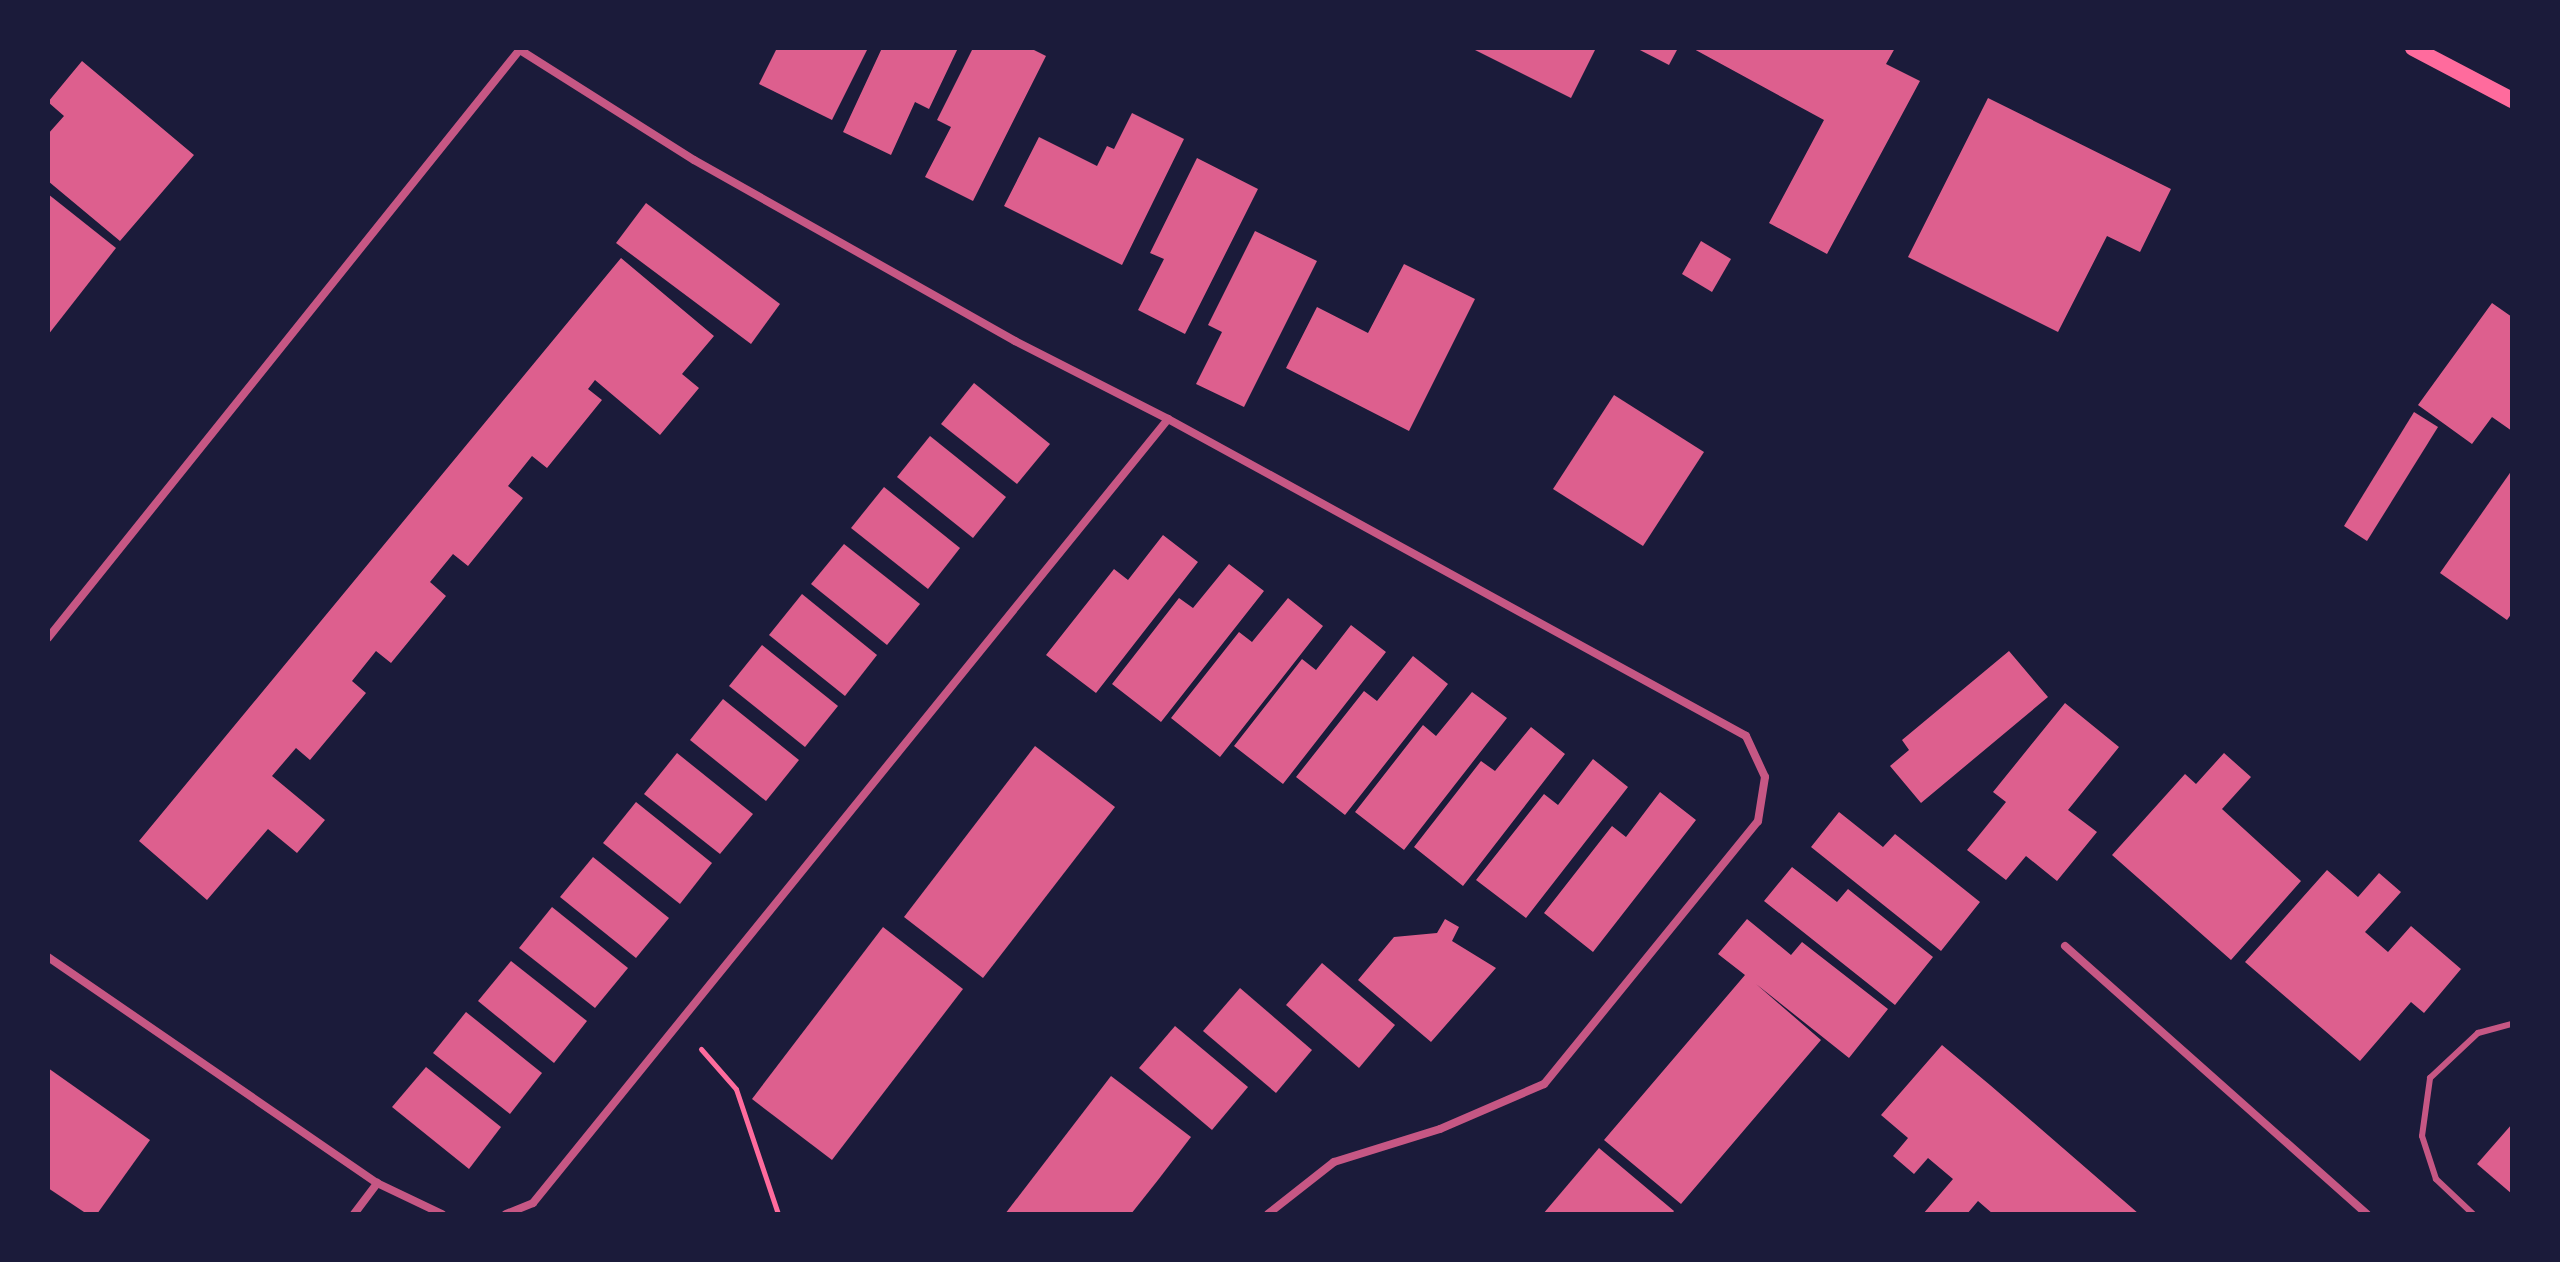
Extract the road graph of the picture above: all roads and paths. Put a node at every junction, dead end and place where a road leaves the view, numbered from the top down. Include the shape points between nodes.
1 (2413, 48) edge
2 (520, 49) edge
3 (2512, 100) edge
4 (1168, 419) junction
5 (48, 638) edge
6 (2065, 946) dead end
7 (48, 957) edge
8 (679, 1024) junction
9 (2512, 1024) edge
10 (377, 1183) junction
11 (354, 1214) edge
12 (442, 1214) edge
13 (506, 1214) edge
14 (778, 1214) edge
15 (1268, 1214) edge
16 (2367, 1214) edge
17 (2473, 1214) edge

1 - 3 main road
2 - 4 street via 694,160 1015,341
2 - 5 street
4 - 8 street
4 - 15 street via 1746,736 1765,777 1758,821 1544,1084 1440,1129 1334,1162
6 - 16 street
7 - 10 street
8 - 13 street via 533,1203
8 - 14 path via 736,1089
9 - 17 lane via 2478,1033 2430,1078 2422,1136 2436,1179
10 - 11 street
10 - 12 street

